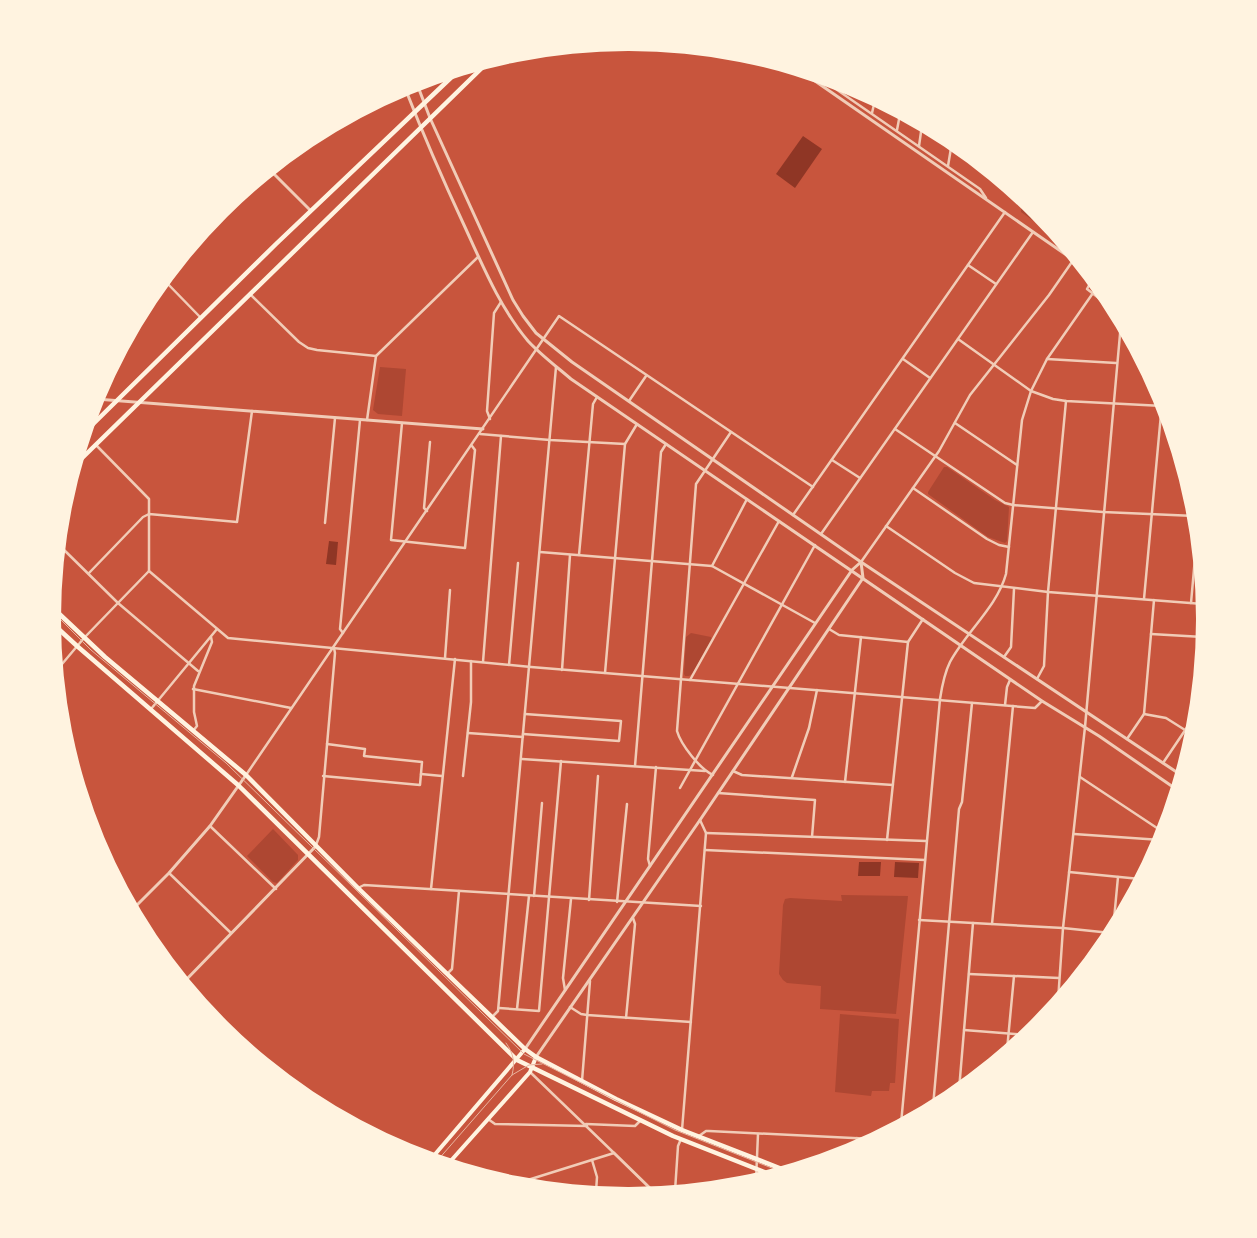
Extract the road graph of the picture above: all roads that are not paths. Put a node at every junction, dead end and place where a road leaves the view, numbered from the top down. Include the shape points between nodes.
1 (475, 73) edge
2 (448, 80) edge
3 (819, 84) edge
4 (419, 91) edge
5 (840, 92) edge
6 (843, 94) joint
7 (407, 96) edge
8 (424, 104) junction
9 (873, 107) edge
10 (414, 113) junction
11 (872, 113) junction
12 (430, 118) junction
13 (899, 120) edge
14 (420, 127) junction
15 (897, 130) junction
16 (921, 133) edge
17 (919, 146) junction
18 (950, 152) edge
19 (948, 166) junction
20 (275, 175) edge
21 (987, 201) junction
22 (311, 211) junction
23 (1004, 212) junction
24 (1033, 232) junction
25 (1058, 248) edge
26 (478, 257) junction
27 (1071, 264) edge
28 (968, 265) junction
29 (996, 284) junction
30 (169, 285) edge
31 (1088, 286) edge
32 (1093, 293) joint
33 (250, 294) junction
34 (501, 302) junction
35 (201, 318) junction
36 (1120, 334) edge
37 (958, 339) junction
38 (544, 340) junction
39 (537, 350) junction
40 (376, 356) junction
41 (903, 359) junction
42 (1048, 359) junction
43 (1116, 363) junction
44 (994, 365) junction
45 (556, 366) junction
46 (647, 375) junction
47 (931, 378) junction
48 (1031, 390) junction
49 (597, 397) junction
50 (105, 400) edge
51 (117, 401) junction
52 (629, 401) junction
53 (1066, 401) junction
54 (140, 402) junction
55 (1113, 403) junction
56 (1154, 404) edge
57 (252, 411) junction
58 (335, 418) junction
59 (490, 419) junction
60 (97, 420) edge
61 (360, 420) junction
62 (367, 420) junction
63 (402, 423) junction
64 (955, 423) junction
65 (637, 424) junction
66 (1161, 424) edge
67 (483, 429) junction
68 (895, 429) junction
69 (731, 432) junction
70 (480, 434) junction
71 (502, 436) junction
72 (550, 440) junction
73 (430, 442) dead end
74 (591, 442) junction
75 (626, 444) junction
76 (666, 444) junction
77 (96, 445) junction
78 (472, 446) junction
79 (85, 455) edge
80 (936, 456) junction
81 (712, 459) junction
82 (832, 460) junction
83 (1017, 465) junction
84 (705, 470) junction
85 (860, 478) junction
86 (813, 487) junction
87 (914, 488) junction
88 (747, 499) junction
89 (1013, 505) junction
90 (1056, 508) junction
91 (427, 510) junction
92 (1103, 512) junction
93 (149, 514) junction
94 (1152, 514) junction
95 (793, 515) junction
96 (1186, 516) edge
97 (779, 520) junction
98 (325, 523) dead end
99 (886, 526) junction
100 (821, 534) junction
101 (405, 542) junction
102 (815, 545) junction
103 (1009, 547) junction
104 (65, 551) edge
105 (540, 552) junction
106 (570, 555) junction
107 (579, 555) junction
108 (615, 558) junction
109 (653, 560) junction
110 (861, 562) junction
111 (518, 563) dead end
112 (690, 563) junction
113 (712, 566) junction
114 (852, 570) junction
115 (149, 571) junction
116 (1194, 571) edge
117 (88, 574) junction
118 (863, 578) junction
119 (744, 583) junction
120 (1002, 587) junction
121 (1014, 588) junction
122 (450, 590) dead end
123 (1048, 592) junction
124 (1096, 596) junction
125 (1144, 599) junction
126 (1154, 600) junction
127 (118, 603) junction
128 (1191, 603) junction
129 (1196, 603) edge
130 (782, 604) junction
131 (61, 616) edge
132 (923, 619) junction
133 (816, 623) junction
134 (828, 628) junction
135 (217, 629) junction
136 (61, 632) edge
137 (343, 633) junction
138 (970, 634) junction
139 (1151, 634) junction
140 (211, 637) junction
141 (861, 637) junction
142 (1196, 637) edge
143 (84, 638) junction
144 (908, 642) junction
145 (961, 645) junction
146 (77, 646) junction
147 (334, 648) junction
148 (1004, 657) junction
149 (445, 658) junction
150 (455, 659) junction
151 (472, 661) junction
152 (483, 662) junction
153 (63, 663) edge
154 (190, 664) junction
155 (509, 665) junction
156 (530, 667) junction
157 (562, 670) junction
158 (198, 671) junction
159 (605, 673) junction
160 (642, 677) junction
161 (1011, 679) junction
162 (1037, 679) junction
163 (681, 680) junction
164 (690, 680) junction
165 (738, 684) junction
166 (773, 687) junction
167 (788, 688) junction
168 (193, 689) junction
169 (817, 690) junction
170 (855, 693) junction
171 (903, 697) junction
172 (940, 699) junction
173 (1042, 700) junction
174 (158, 701) junction
175 (972, 702) junction
176 (1005, 705) junction
177 (1013, 706) junction
178 (291, 708) junction
179 (150, 710) junction
180 (1086, 712) junction
181 (525, 714) junction
182 (1144, 714) junction
183 (1085, 727) junction
184 (1185, 729) joint
185 (194, 731) junction
186 (468, 733) junction
187 (523, 736) junction
188 (1127, 739) junction
189 (327, 744) junction
190 (522, 759) junction
191 (695, 759) junction
192 (561, 761) junction
193 (1163, 763) junction
194 (635, 766) junction
195 (656, 767) junction
196 (689, 770) junction
197 (705, 771) junction
198 (733, 771) junction
199 (1175, 771) edge
200 (421, 774) junction
201 (246, 775) junction
202 (713, 775) junction
203 (324, 776) junction
204 (443, 776) junction
205 (463, 776) dead end
206 (598, 776) dead end
207 (792, 777) junction
208 (1080, 777) junction
209 (845, 782) junction
210 (238, 785) junction
211 (892, 785) junction
212 (1171, 786) edge
213 (680, 788) dead end
214 (718, 794) junction
215 (542, 803) dead end
216 (627, 804) dead end
217 (700, 820) junction
218 (210, 826) junction
219 (1156, 827) edge
220 (706, 833) junction
221 (1074, 834) junction
222 (812, 837) junction
223 (1152, 839) edge
224 (887, 840) junction
225 (926, 841) junction
226 (316, 846) junction
227 (705, 850) junction
228 (308, 854) junction
229 (925, 860) junction
230 (650, 868) junction
231 (1069, 872) junction
232 (169, 873) junction
233 (1118, 877) junction
234 (1133, 878) edge
235 (276, 888) junction
236 (358, 888) junction
237 (431, 889) junction
238 (459, 890) junction
239 (510, 894) junction
240 (529, 896) junction
241 (534, 896) junction
242 (550, 897) junction
243 (571, 898) junction
244 (589, 900) junction
245 (616, 902) junction
246 (626, 902) junction
247 (642, 903) junction
248 (138, 904) edge
249 (701, 906) junction
250 (1114, 913) edge
251 (633, 916) junction
252 (919, 920) junction
253 (948, 922) junction
254 (974, 923) junction
255 (992, 924) junction
256 (1063, 928) junction
257 (1103, 931) edge
258 (232, 933) junction
259 (447, 974) junction
260 (969, 974) junction
261 (1014, 976) junction
262 (189, 977) edge
263 (1059, 978) junction
264 (590, 979) junction
265 (1059, 989) edge
266 (565, 991) junction
267 (570, 1007) junction
268 (499, 1008) junction
269 (517, 1009) junction
270 (587, 1015) junction
271 (491, 1018) junction
272 (626, 1018) junction
273 (691, 1022) junction
274 (964, 1030) junction
275 (1009, 1034) junction
276 (1015, 1034) edge
277 (1008, 1041) edge
278 (526, 1049) junction
279 (536, 1057) junction
280 (517, 1060) junction
281 (531, 1070) junction
282 (960, 1079) edge
283 (582, 1081) junction
284 (934, 1097) edge
285 (902, 1116) edge
286 (488, 1119) junction
287 (641, 1120) junction
288 (586, 1125) junction
289 (682, 1130) junction
290 (758, 1134) junction
291 (698, 1137) junction
292 (857, 1138) edge
293 (680, 1139) junction
294 (436, 1153) edge
295 (614, 1153) junction
296 (453, 1159) edge
297 (758, 1159) junction
298 (592, 1160) junction
299 (777, 1166) edge
300 (757, 1169) junction
301 (761, 1171) edge
302 (533, 1178) edge
303 (675, 1185) edge
304 (596, 1186) edge
305 (648, 1186) edge

1 - 12 highway
2 - 8 highway
3 - 21 street
4 - 8 street
5 - 6 street
6 - 11 street
7 - 10 street
8 - 10 highway
8 - 12 street
9 - 11 street
10 - 14 street
10 - 22 highway
11 - 15 street
12 - 14 highway
12 - 38 street via 513,300
13 - 15 street
14 - 26 street
14 - 33 highway
15 - 17 street
16 - 17 street
17 - 19 street
18 - 19 street
19 - 21 street via 980,189
20 - 22 street
21 - 23 street
22 - 35 highway
23 - 24 street
23 - 28 street
24 - 25 street
24 - 29 street
26 - 34 street
26 - 40 street
27 - 44 street
28 - 29 street
28 - 41 street
29 - 37 street
30 - 35 street
31 - 32 street via 1087,289
32 - 42 street
33 - 40 street via 308,348
33 - 54 highway
34 - 39 street
34 - 59 street via 494,313 487,411
35 - 51 highway
36 - 43 street
37 - 44 street
37 - 47 street
38 - 39 street
38 - 46 street via 559,316
38 - 52 street
39 - 45 street
39 - 59 street
40 - 62 street
41 - 47 street
41 - 82 street
42 - 43 street
42 - 48 street
43 - 55 street
44 - 48 street
44 - 64 street via 970,395
45 - 49 street
45 - 72 street
46 - 52 street
46 - 69 street
47 - 68 street
48 - 53 street
48 - 83 street via 1022,420
49 - 65 street
49 - 74 street via 593,404
50 - 51 street
51 - 54 street
51 - 60 highway
52 - 81 street
53 - 55 street
53 - 90 street
54 - 57 street
54 - 77 highway
55 - 56 street
55 - 92 street
57 - 58 street
57 - 93 street via 236,522
58 - 61 street
58 - 98 street
59 - 67 street
61 - 62 street
61 - 137 street via 340,628
62 - 63 street
63 - 67 street
63 - 101 street via 391,540
64 - 80 street
64 - 83 street
65 - 75 street
65 - 76 street
66 - 94 street
67 - 70 street
68 - 80 street
68 - 85 street
69 - 81 street
69 - 86 street
70 - 71 street
70 - 78 street
71 - 72 street
71 - 152 street
72 - 74 street
72 - 105 street
73 - 91 street via 424,508
74 - 75 street
74 - 107 street
75 - 108 street
76 - 84 street
76 - 109 street via 662,452
77 - 79 highway
77 - 93 street via 149,499
78 - 91 street
78 - 101 street via 475,450 465,548
80 - 87 street
80 - 89 street via 1005,503
81 - 84 street
81 - 95 street
82 - 85 street
82 - 86 street
83 - 89 street
84 - 88 street
84 - 112 street via 696,484
85 - 100 street
86 - 95 street
87 - 99 street
87 - 103 street via 987,539
88 - 97 street
88 - 113 street
89 - 90 street
89 - 103 street
90 - 92 street
90 - 123 street
91 - 101 street
92 - 94 street
92 - 124 street
93 - 115 street
93 - 117 street
94 - 96 street
94 - 125 street
95 - 100 street
97 - 102 street
97 - 119 street
99 - 110 street
99 - 120 street via 974,583
100 - 110 street
101 - 137 street
102 - 114 street
102 - 130 street
103 - 120 street
104 - 117 street
105 - 106 street
105 - 156 street
106 - 107 street
106 - 157 street
107 - 108 street
108 - 109 street
108 - 159 street
109 - 112 street
109 - 160 street
110 - 114 street
110 - 118 street
110 - 138 street
111 - 155 street
112 - 113 street
112 - 163 street
113 - 119 street
114 - 118 street
114 - 133 street
115 - 127 street
115 - 135 street
116 - 128 street
117 - 127 street
118 - 132 street
118 - 134 street
119 - 130 street
119 - 164 street
120 - 121 street
120 - 138 street
121 - 123 street
121 - 148 street via 1011,647
122 - 149 street
123 - 124 street
123 - 162 street via 1044,666
124 - 125 street
124 - 180 street
125 - 126 street
126 - 128 street
126 - 139 street
127 - 143 street
127 - 154 street
128 - 129 street
130 - 133 street
130 - 165 street
131 - 143 highway
132 - 144 street
132 - 145 street
133 - 166 street
134 - 141 street via 839,635
134 - 167 street
135 - 140 street
135 - 147 street via 228,638
136 - 146 highway
137 - 147 street
138 - 145 street
138 - 148 street
139 - 142 street
139 - 182 street
140 - 154 street
140 - 158 street via 212,642
141 - 144 street
141 - 170 street
143 - 146 street
143 - 174 highway
144 - 171 street
145 - 161 street
145 - 172 street via 944,675
146 - 153 street
146 - 179 highway
147 - 149 street
147 - 178 street
147 - 189 street
148 - 162 street
149 - 150 street
150 - 151 street
150 - 204 street
151 - 152 street
151 - 186 street
152 - 155 street
154 - 158 street
154 - 174 street
155 - 156 street
156 - 157 street
156 - 181 street
157 - 159 street
158 - 168 street
159 - 160 street
160 - 163 street
160 - 194 street
161 - 173 street
161 - 176 street
162 - 180 street
163 - 164 street
163 - 191 street via 676,731
164 - 165 street
165 - 166 street
165 - 191 street
166 - 167 street
166 - 202 street
167 - 169 street
167 - 198 street
168 - 178 street
168 - 185 street via 197,726
169 - 170 street
169 - 207 street via 809,728
170 - 171 street
170 - 209 street
171 - 172 street
171 - 211 street
172 - 175 street
172 - 225 street
173 - 177 street via 1035,708
173 - 183 street
174 - 179 street
174 - 185 highway
175 - 176 street
175 - 253 street
176 - 177 street
177 - 255 street
178 - 201 street
179 - 210 highway
180 - 183 street
180 - 188 street
181 - 187 street
181 - 187 street via 621,721 619,741
182 - 184 street via 1166,718
182 - 188 street
183 - 208 street
183 - 212 street
184 - 193 street
185 - 201 highway
186 - 187 street
186 - 205 street
187 - 190 street
188 - 193 street
189 - 200 street via 365,749 364,756 422,762
189 - 203 street
190 - 192 street
190 - 239 street
191 - 196 street
191 - 197 street
192 - 194 street
192 - 242 street
193 - 199 street
194 - 195 street
195 - 196 street
195 - 230 street via 648,859
196 - 197 street
196 - 213 street
197 - 202 street
198 - 207 street via 742,775
198 - 214 street
200 - 203 street via 420,785
200 - 204 street
201 - 210 street
201 - 226 highway
202 - 230 street
203 - 226 street
204 - 237 street
206 - 244 street
207 - 209 street
208 - 219 street
208 - 221 street
209 - 211 street
210 - 218 street
210 - 228 highway
211 - 224 street
214 - 217 street
214 - 222 street via 814,800
215 - 241 street
216 - 245 street
217 - 220 street
217 - 247 street
218 - 232 street
218 - 235 street
220 - 222 street
220 - 227 street
221 - 223 street
221 - 231 street
222 - 224 street
224 - 225 street
225 - 229 street
226 - 228 street
226 - 236 highway
227 - 229 street
227 - 249 street
228 - 235 street
228 - 280 highway
229 - 252 street
230 - 246 street
231 - 233 street
231 - 256 street
232 - 248 street
232 - 258 street
233 - 234 street
233 - 250 street
235 - 258 street
236 - 237 street via 364,885
236 - 259 highway
237 - 238 street
238 - 239 street
238 - 259 street via 452,969
239 - 240 street
239 - 268 street
240 - 241 street
240 - 269 street
241 - 242 street
242 - 243 street
242 - 269 street via 539,1011
243 - 244 street
243 - 266 street via 563,978
244 - 245 street
245 - 246 street
246 - 247 street
246 - 266 street
247 - 249 street
247 - 251 street
249 - 273 street
251 - 264 street
251 - 272 street via 635,924
252 - 253 street
252 - 285 street
253 - 254 street
253 - 284 street
254 - 255 street
254 - 260 street
255 - 256 street
256 - 257 street
256 - 263 street
258 - 262 street
259 - 271 highway
260 - 261 street
260 - 274 street
261 - 263 street
261 - 275 street
263 - 265 street
264 - 267 street
264 - 270 street
266 - 278 street
267 - 270 street
267 - 279 street
268 - 269 street
268 - 271 street
270 - 272 street
270 - 283 street
271 - 278 highway
272 - 273 street
273 - 289 street
274 - 275 street
274 - 282 street
275 - 276 street
275 - 277 street
278 - 279 highway
278 - 280 main road
279 - 281 main road
279 - 283 highway
280 - 281 highway
280 - 294 main road
281 - 286 main road
281 - 287 highway
281 - 288 street
283 - 289 highway
286 - 288 street via 494,1124
286 - 296 main road
287 - 288 street via 636,1126
287 - 293 highway
288 - 295 street
289 - 291 highway
290 - 291 street via 706,1131
290 - 292 street
290 - 297 street
291 - 297 highway
293 - 300 highway
293 - 303 street
295 - 298 street
295 - 305 street
297 - 299 highway
297 - 300 street
298 - 302 street
298 - 304 street
300 - 301 highway

